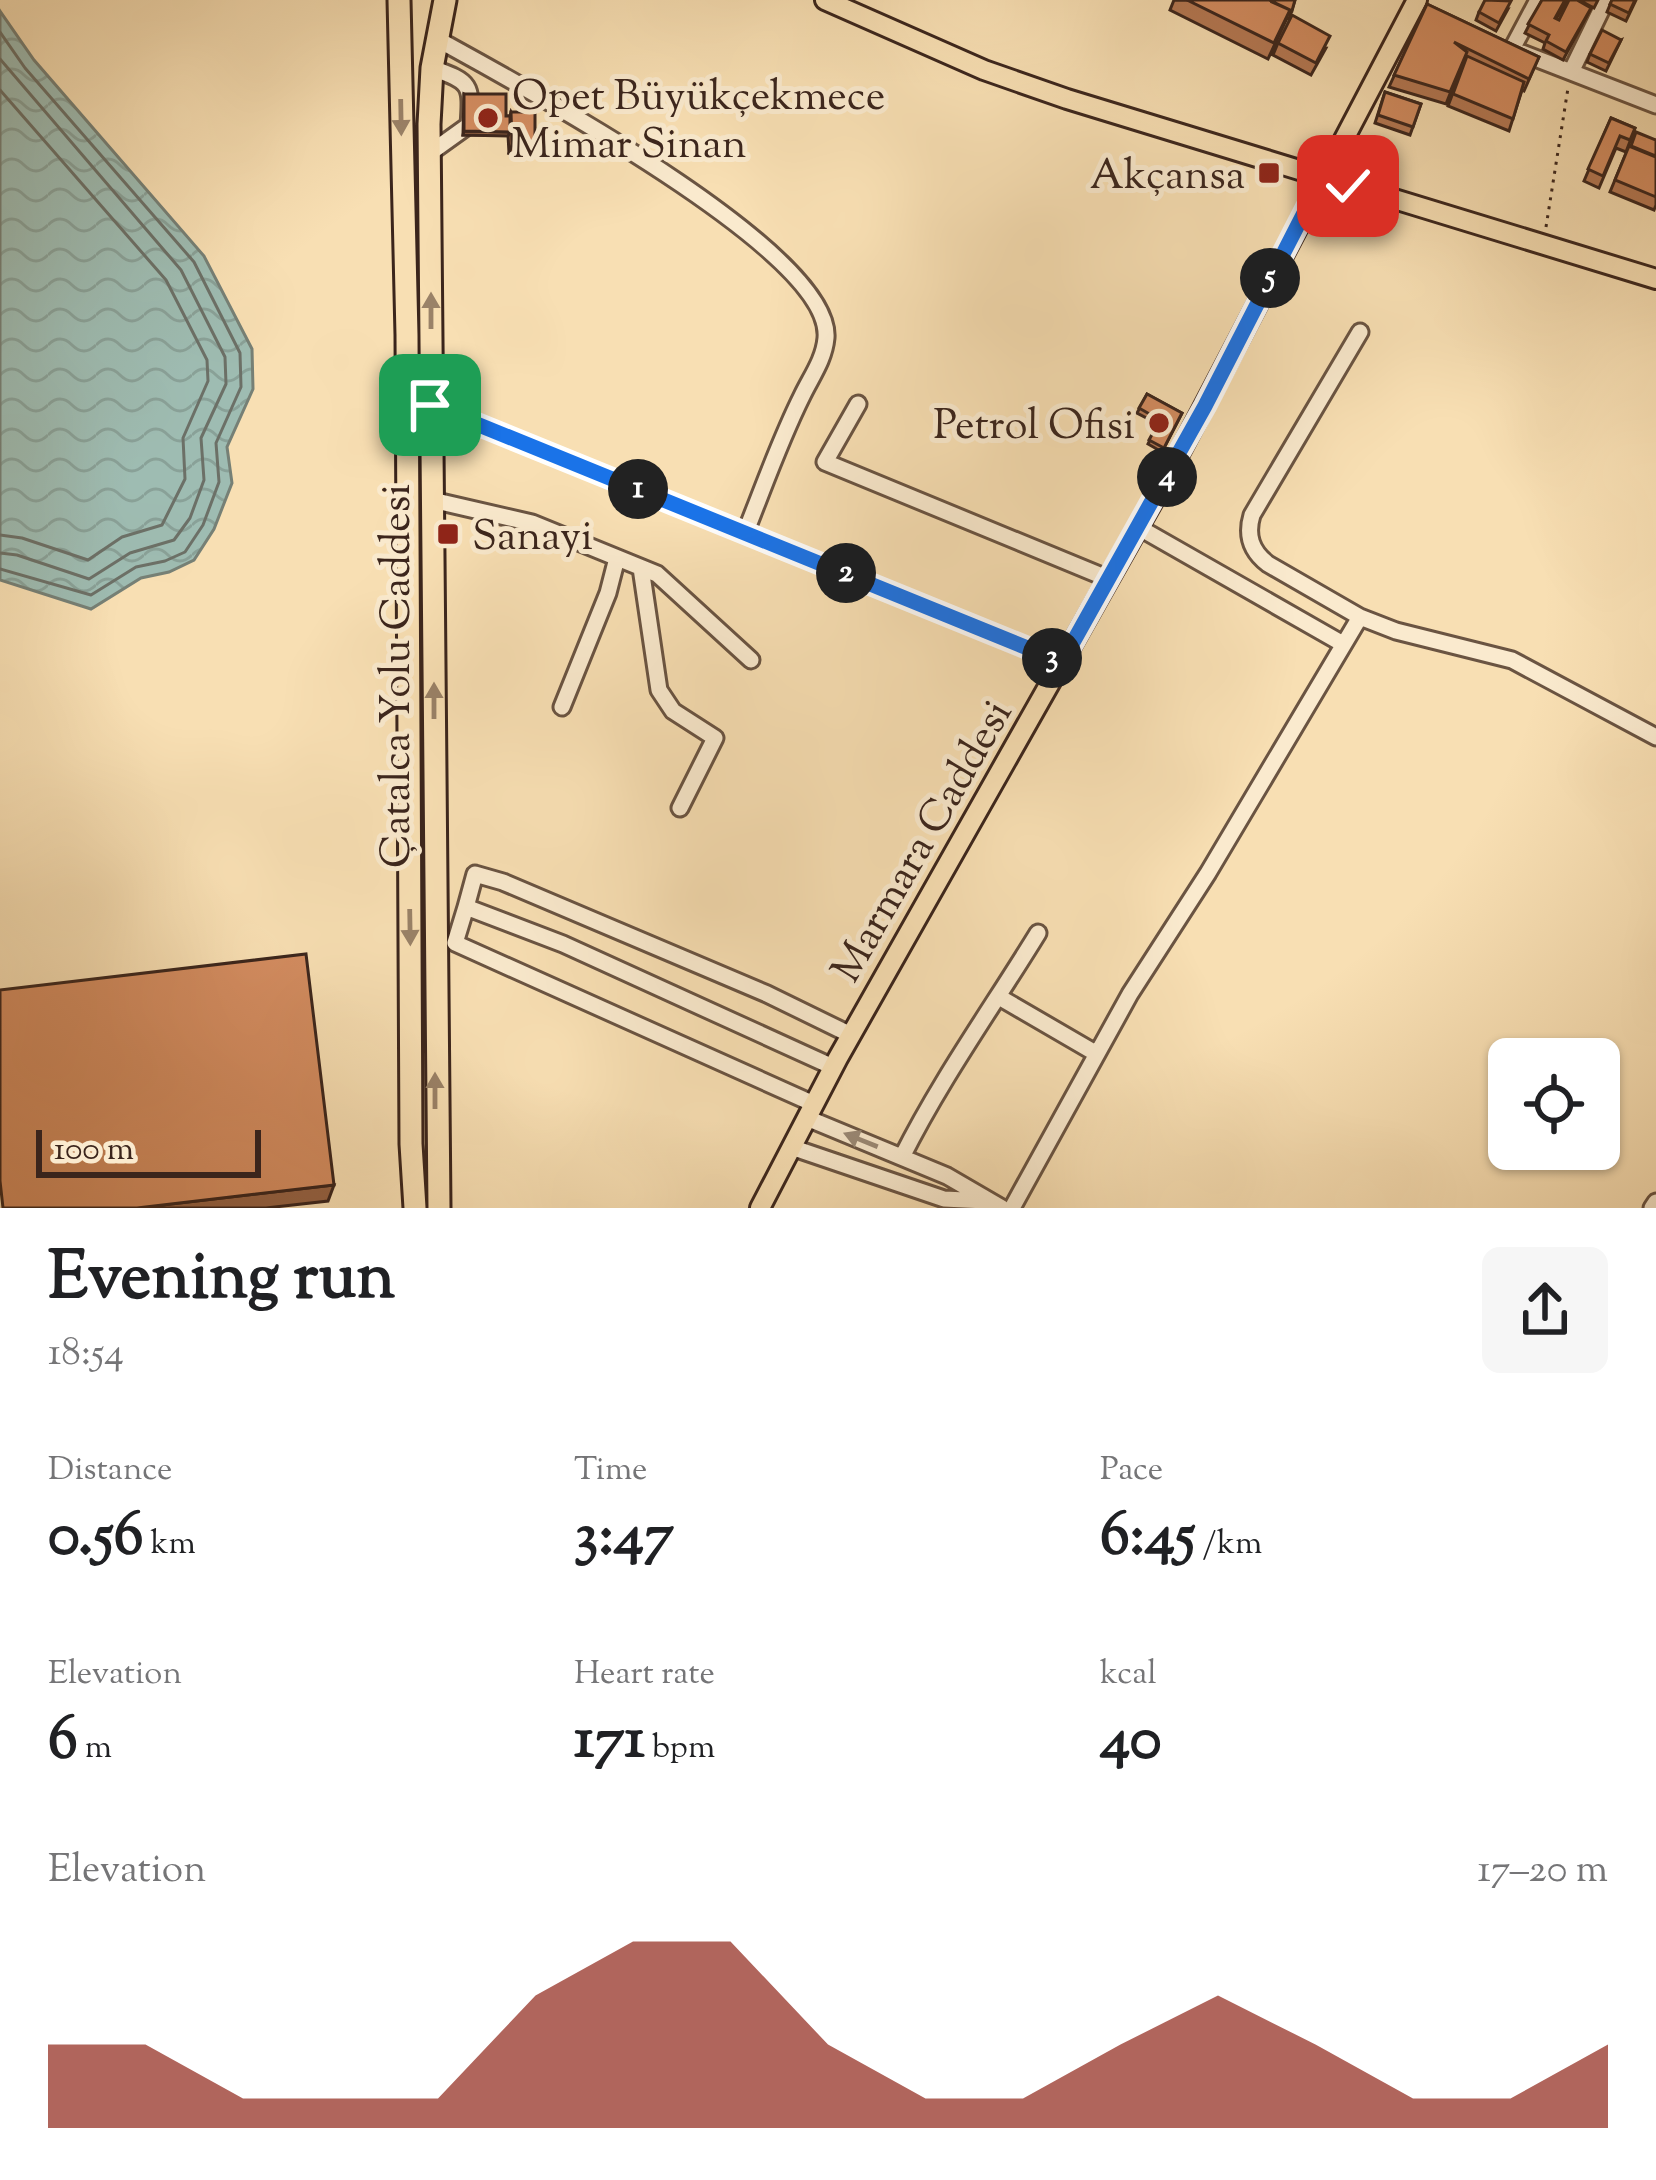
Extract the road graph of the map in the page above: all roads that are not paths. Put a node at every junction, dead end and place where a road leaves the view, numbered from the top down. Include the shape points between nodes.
1 (399, 0) edge
2 (445, 0) edge
3 (825, 0) edge
4 (1538, 0) edge
5 (1606, 0) edge
6 (1417, 1) edge
7 (1436, 11) edge
8 (437, 39) junction
9 (1493, 39) edge
10 (1512, 49) junction
11 (432, 68) junction
12 (1571, 72) junction
13 (1656, 105) edge
14 (430, 153) junction
15 (1322, 178) junction
16 (1656, 279) edge
17 (1360, 332) dead end
18 (858, 404) dead end
19 (430, 405) junction
20 (1205, 406) junction
21 (1178, 416) edge
22 (1161, 452) edge
23 (1170, 471) junction
24 (432, 500) junction
25 (1138, 527) junction
26 (746, 532) junction
27 (617, 558) junction
28 (641, 568) junction
29 (1109, 578) junction
30 (1360, 617) junction
31 (1343, 644) junction
32 (751, 660) dead end
33 (1062, 662) junction
34 (562, 706) dead end
35 (1656, 737) edge
36 (680, 808) dead end
37 (466, 907) junction
38 (1038, 933) dead end
39 (999, 997) junction
40 (851, 1035) junction
41 (1097, 1054) junction
42 (833, 1067) junction
43 (810, 1111) junction
44 (791, 1148) junction
45 (902, 1157) junction
46 (999, 1206) edge
47 (415, 1208) edge
48 (439, 1208) edge
49 (760, 1208) edge

1 -> 47 highway, Çatalca Yolu Caddesi
2 - 8 highway, Çatalca Yolu Caddesi
3 - 15 main road via 984,70
4 - 10 street
5 - 12 street
6 - 7 street
6 - 15 main road, Marmara Caddesi
8 - 11 highway, Çatalca Yolu Caddesi
8 - 26 street via 719,209 818,302 826,334 819,366
9 - 10 street
10 - 12 street
11 - 14 highway, Çatalca Yolu Caddesi
11 - 14 street via 464,79 471,93 469,125
12 - 13 street
19 -> 14 highway, Çatalca Yolu Caddesi
15 - 16 main road
15 - 20 main road, Marmara Caddesi
17 - 30 street via 1249,531 1268,564
18 - 29 street via 825,462
19 - 24 highway, Çatalca Yolu Caddesi
19 - 26 street
20 - 21 street
20 - 23 main road, Marmara Caddesi
22 - 23 street
23 - 25 main road, Marmara Caddesi
24 - 27 street via 532,524
48 -> 24 highway, Çatalca Yolu Caddesi
25 - 29 main road, Marmara Caddesi
25 - 31 street
26 - 33 street
27 - 28 street
27 - 34 street
28 - 32 street
28 - 36 street via 659,690 673,711 715,738
29 - 33 main road, Marmara Caddesi
30 - 31 street
30 - 35 street via 1512,660
31 - 41 street
33 - 40 main road, Marmara Caddesi
37 - 40 street via 476,874 503,882
37 - 42 street
37 - 43 street via 455,943
38 - 39 street
39 - 41 street
39 - 45 street via 938,1085
40 - 42 main road, Marmara Caddesi
41 - 46 street
42 - 43 main road, Marmara Caddesi
43 - 44 main road, Marmara Caddesi
45 -> 43 street
44 - 46 street via 944,1199
44 - 49 main road, Marmara Caddesi
45 - 46 street

